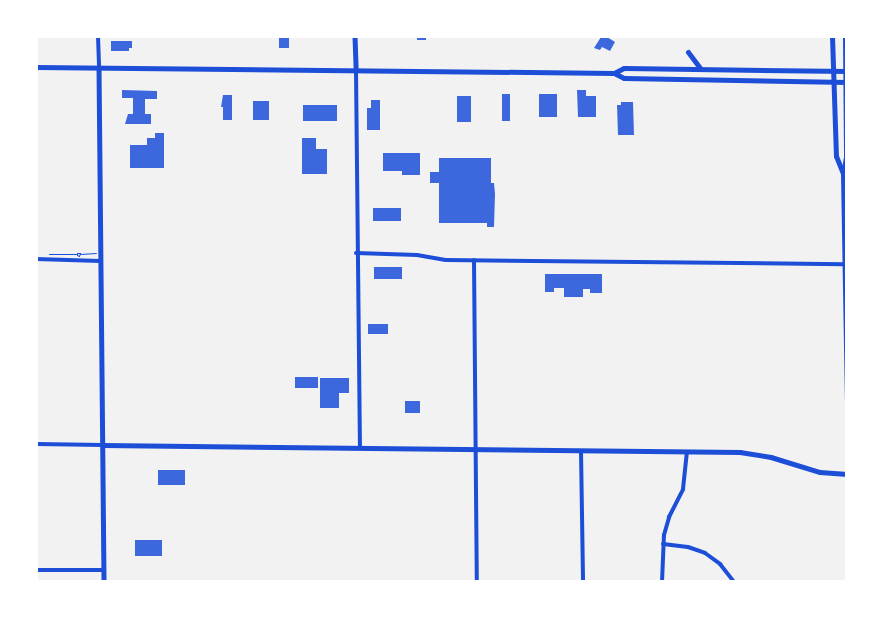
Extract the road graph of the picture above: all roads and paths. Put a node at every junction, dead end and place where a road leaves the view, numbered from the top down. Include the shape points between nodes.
1 (98, 36) edge
2 (354, 36) edge
3 (832, 36) edge
4 (845, 36) edge
5 (688, 52) dead end
6 (36, 67) edge
7 (99, 67) junction
8 (700, 68) junction
9 (356, 70) junction
10 (833, 70) junction
11 (846, 71) edge
12 (614, 73) junction
13 (833, 82) junction
14 (846, 82) edge
15 (845, 174) edge
16 (96, 253) dead end
17 (356, 253) junction
18 (44, 254) dead end
19 (36, 259) edge
20 (474, 260) junction
21 (100, 261) junction
22 (844, 264) junction
23 (846, 336) edge
24 (847, 399) edge
25 (36, 444) edge
26 (103, 445) junction
27 (360, 448) junction
28 (475, 450) junction
29 (581, 451) junction
30 (687, 452) junction
31 (847, 474) edge
32 (663, 544) junction
33 (36, 570) edge
34 (104, 570) junction
35 (104, 582) edge
36 (476, 582) edge
37 (583, 582) edge
38 (662, 582) edge
39 (734, 582) edge

1 - 7 street
2 - 9 street
3 - 10 main road
4 - 11 main road
5 - 8 main road
6 - 7 main road
7 - 9 main road
7 - 21 street
8 - 10 main road
8 - 12 main road via 624,68
9 - 12 main road
9 - 17 street
10 - 11 main road
10 - 13 main road
11 - 14 main road
12 - 13 main road via 624,78
13 - 14 main road
13 - 15 main road via 836,156
14 - 15 main road
15 - 22 main road
16 - 18 path
17 - 20 street
17 - 27 street
19 - 21 street
20 - 22 street
20 - 28 street
21 - 26 street
22 - 23 main road
23 - 24 main road
25 - 26 street
26 - 27 street
26 - 34 street
27 - 28 street
28 - 29 street
28 - 36 street
29 - 30 street
29 - 37 street
30 - 31 street via 757,454 810,470
30 - 32 street via 684,489 669,518
32 - 38 street
32 - 39 street via 688,546 705,553 720,564
33 - 34 street
34 - 35 street

